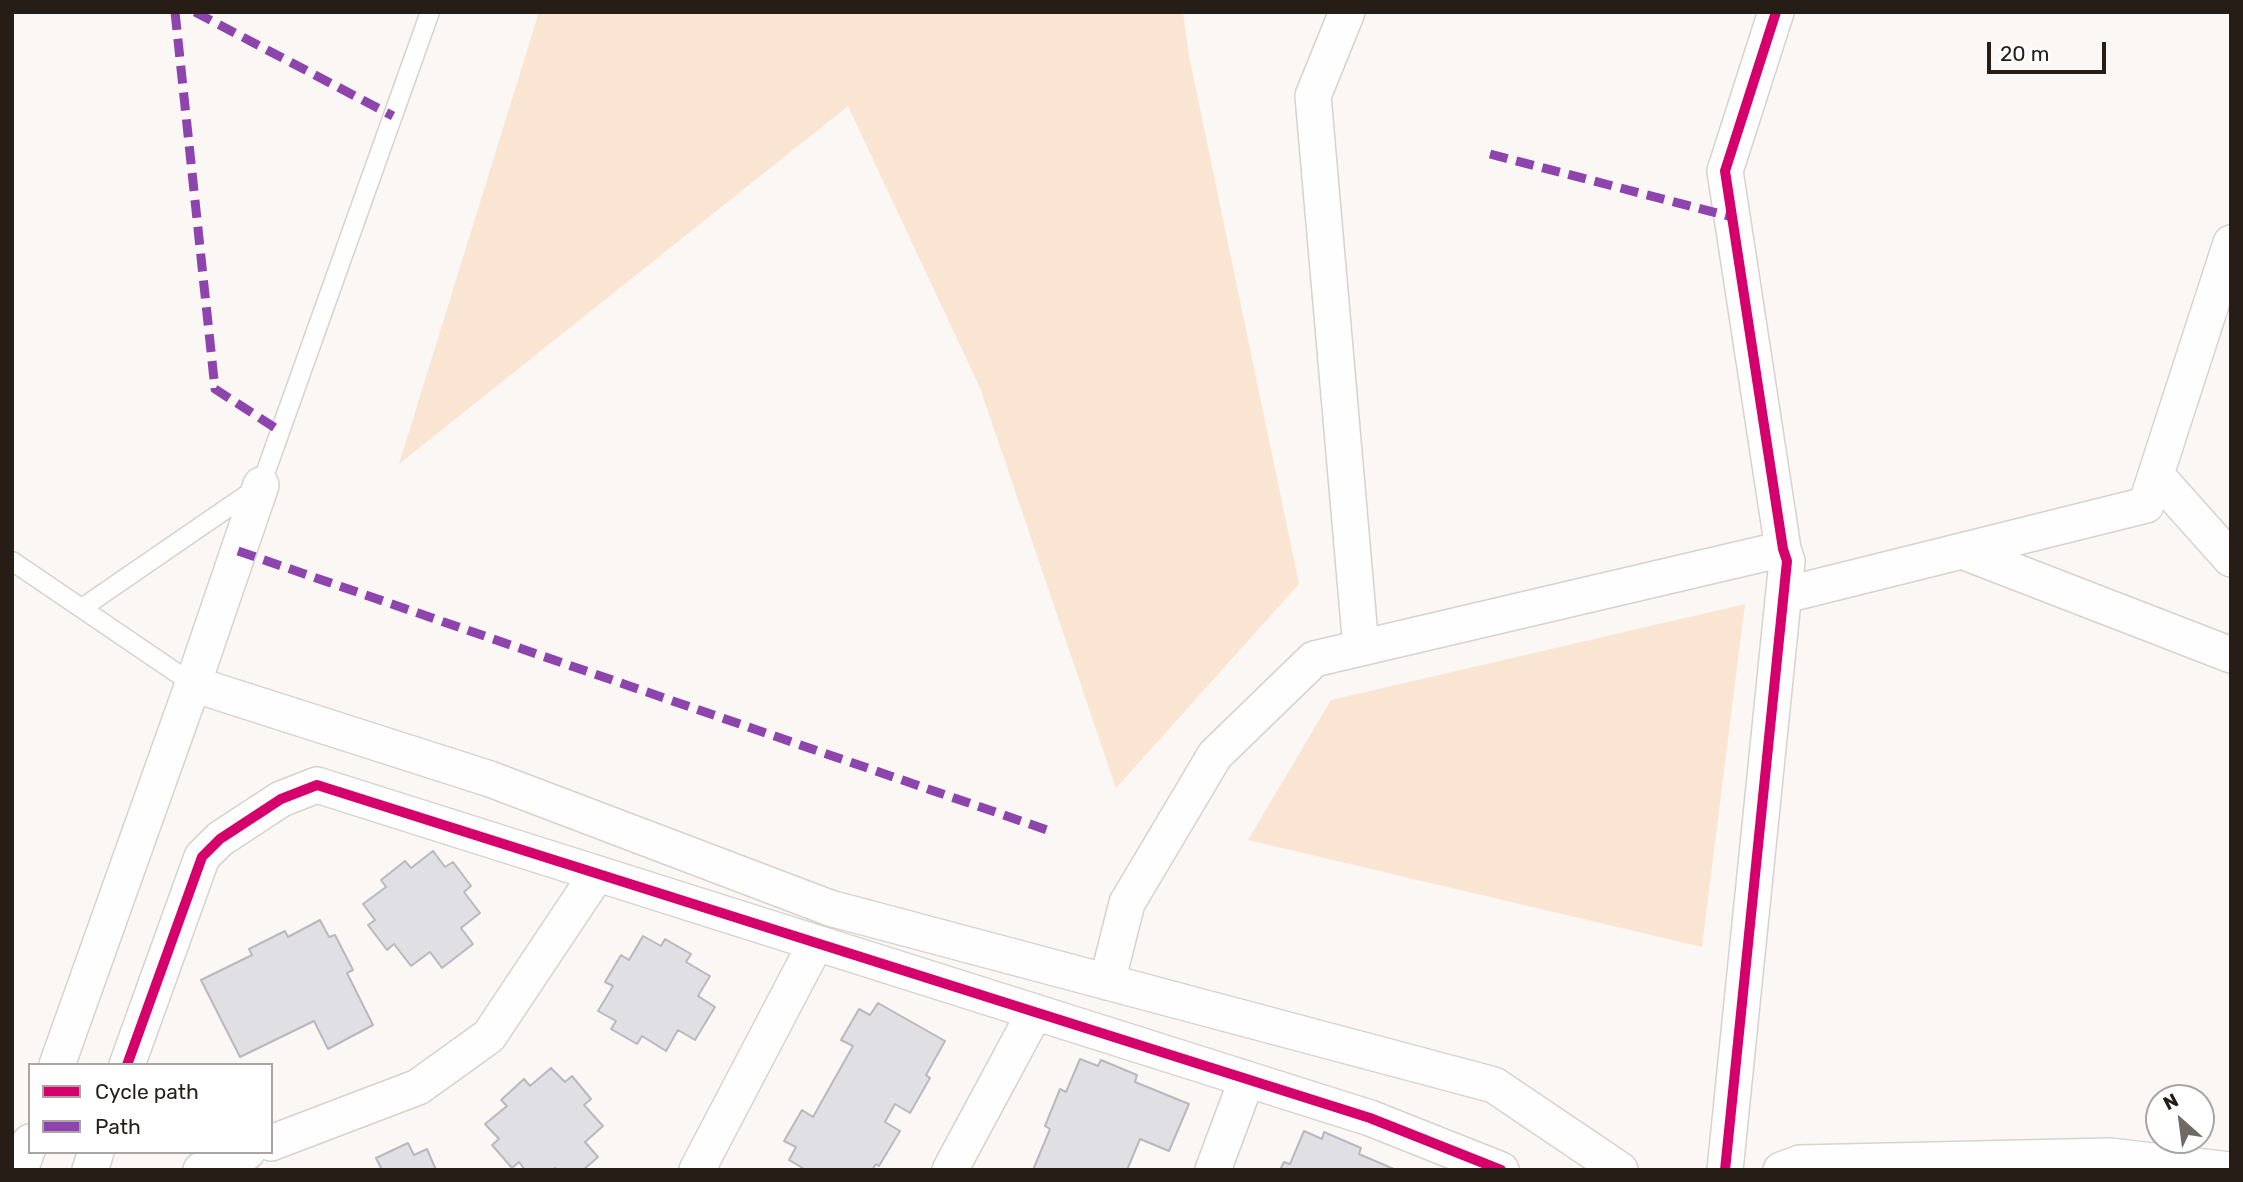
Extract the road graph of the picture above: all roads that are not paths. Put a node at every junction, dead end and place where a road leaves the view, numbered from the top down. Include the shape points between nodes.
1 (430, 12) edge
2 (1347, 12) edge
3 (1776, 12) edge
4 (2231, 243) edge
5 (2156, 475) junction
6 (261, 485) junction
7 (1783, 549) junction
8 (1962, 551) junction
9 (2231, 559) edge
10 (12, 561) edge
11 (1785, 596) junction
12 (82, 608) junction
13 (1362, 648) junction
14 (2231, 655) edge
15 (193, 684) junction
16 (597, 874) junction
17 (816, 943) junction
18 (1107, 982) junction
19 (1035, 1012) junction
20 (58, 1063) edge
21 (128, 1063) edge
22 (1247, 1079) junction
23 (273, 1142) edge
24 (28, 1148) edge
25 (242, 1154) edge
26 (1465, 1163) edge
27 (20, 1170) edge
28 (201, 1170) edge
29 (697, 1170) edge
30 (950, 1170) edge
31 (1213, 1170) edge
32 (1501, 1170) edge
33 (1620, 1170) edge
34 (1725, 1170) edge
35 (1781, 1170) edge
36 (2230, 1170) edge

1 - 6 lane
2 - 13 street via 1313,96
3 - 7 street via 1725,171
4 - 5 street
5 - 8 street via 2147,505
5 - 9 street
6 - 12 lane
6 - 15 street
7 - 11 street
7 - 13 street
8 - 11 street
8 - 14 street
10 - 12 lane
11 - 34 street
12 - 15 lane
13 - 18 street via 1314,659 1215,755 1127,903
15 - 18 street via 490,779 830,908
15 - 20 street
16 - 17 street
16 - 21 street via 317,785 293,794 220,839 202,858
16 - 23 street via 489,1036 418,1087
17 - 19 street
17 - 29 street
18 - 33 street via 1494,1084
19 - 22 street
19 - 30 street
22 - 26 street via 1370,1118
22 - 31 street
24 - 27 street
25 - 28 street
26 - 32 street
35 - 36 street via 1800,1163 2110,1156

